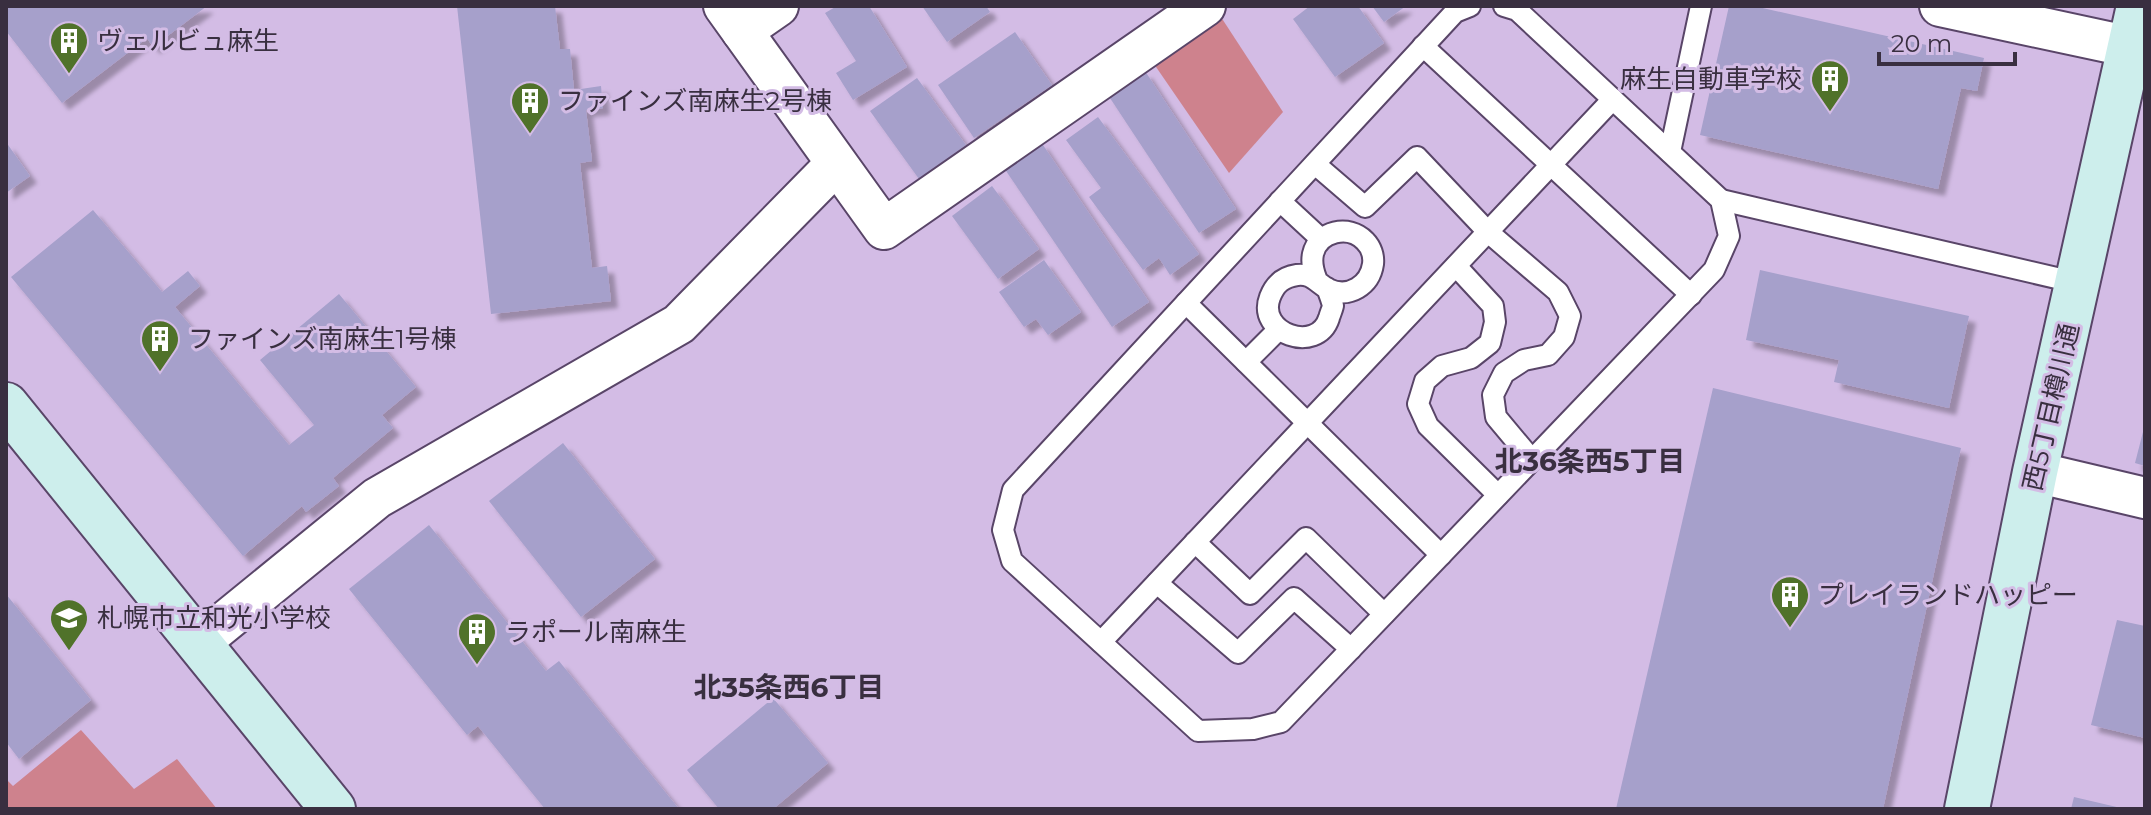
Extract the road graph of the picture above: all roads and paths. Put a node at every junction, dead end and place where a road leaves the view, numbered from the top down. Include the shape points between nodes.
1 (778, 6) edge
2 (1205, 6) edge
3 (1470, 6) edge
4 (1504, 6) edge
5 (1701, 6) edge
6 (1940, 6) edge
7 (733, 18) edge
8 (2138, 34) edge
9 (1423, 46) junction
10 (1613, 99) junction
11 (1670, 152) junction
12 (836, 164) junction
13 (1315, 164) junction
14 (1551, 165) junction
15 (1721, 200) junction
16 (1280, 201) junction
17 (1488, 232) junction
18 (1321, 239) junction
19 (1456, 266) junction
20 (1322, 283) junction
21 (2078, 283) junction
22 (1691, 295) junction
23 (1186, 303) junction
24 (1278, 330) junction
25 (1246, 362) junction
26 (6, 405) edge
27 (1308, 423) junction
28 (1532, 460) junction
29 (2035, 472) junction
30 (1498, 495) junction
31 (2145, 498) edge
32 (1195, 542) junction
33 (1441, 555) junction
34 (1157, 583) junction
35 (1384, 614) junction
36 (1101, 642) junction
37 (199, 643) junction
38 (1351, 649) junction
39 (333, 809) edge
40 (1967, 809) edge

1 - 7 street
2 - 12 street via 884,229
3 - 9 lane via 1455,12
4 - 10 lane via 1517,10
5 - 11 lane
6 - 8 street
7 - 12 street
8 - 21 street, 西5丁目樽川通
9 - 13 lane
9 - 14 lane
10 - 11 lane
10 - 14 lane
11 - 15 lane
12 - 37 street via 679,324 377,498
13 - 16 lane
13 - 17 lane via 1365,207 1417,157
14 - 17 lane
14 - 22 lane
15 - 21 lane
15 - 22 lane via 1729,236 1714,270
16 - 18 lane
16 - 23 lane
17 - 19 lane
17 - 28 lane via 1558,292 1570,316 1564,337 1548,355 1524,360 1504,373 1493,395 1496,417
18 - 20 lane via 1311,265
18 - 20 lane via 1336,231 1353,232 1367,242 1374,258 1371,274 1360,288 1344,293
19 - 27 lane
19 - 30 lane via 1493,306 1490,343 1471,358 1442,366 1425,381 1418,404 1428,426
20 - 24 lane via 1333,306 1327,324 1313,336 1295,338
20 - 24 lane via 1301,274 1274,287 1268,302
21 - 29 street, 西5丁目樽川通
22 - 28 lane
23 - 25 lane
23 - 36 lane via 1013,490 1003,530 1012,561
24 - 25 lane
25 - 27 lane
26 - 37 street
27 - 32 lane
27 - 33 lane
28 - 30 lane
29 - 31 street
29 - 40 street, 西5丁目樽川通
30 - 33 lane
32 - 34 lane
32 - 35 lane via 1250,594 1306,538
33 - 35 lane
34 - 36 lane
34 - 38 lane via 1238,653 1294,598
35 - 38 lane
36 - 38 lane via 1198,731 1281,722
37 - 39 street

